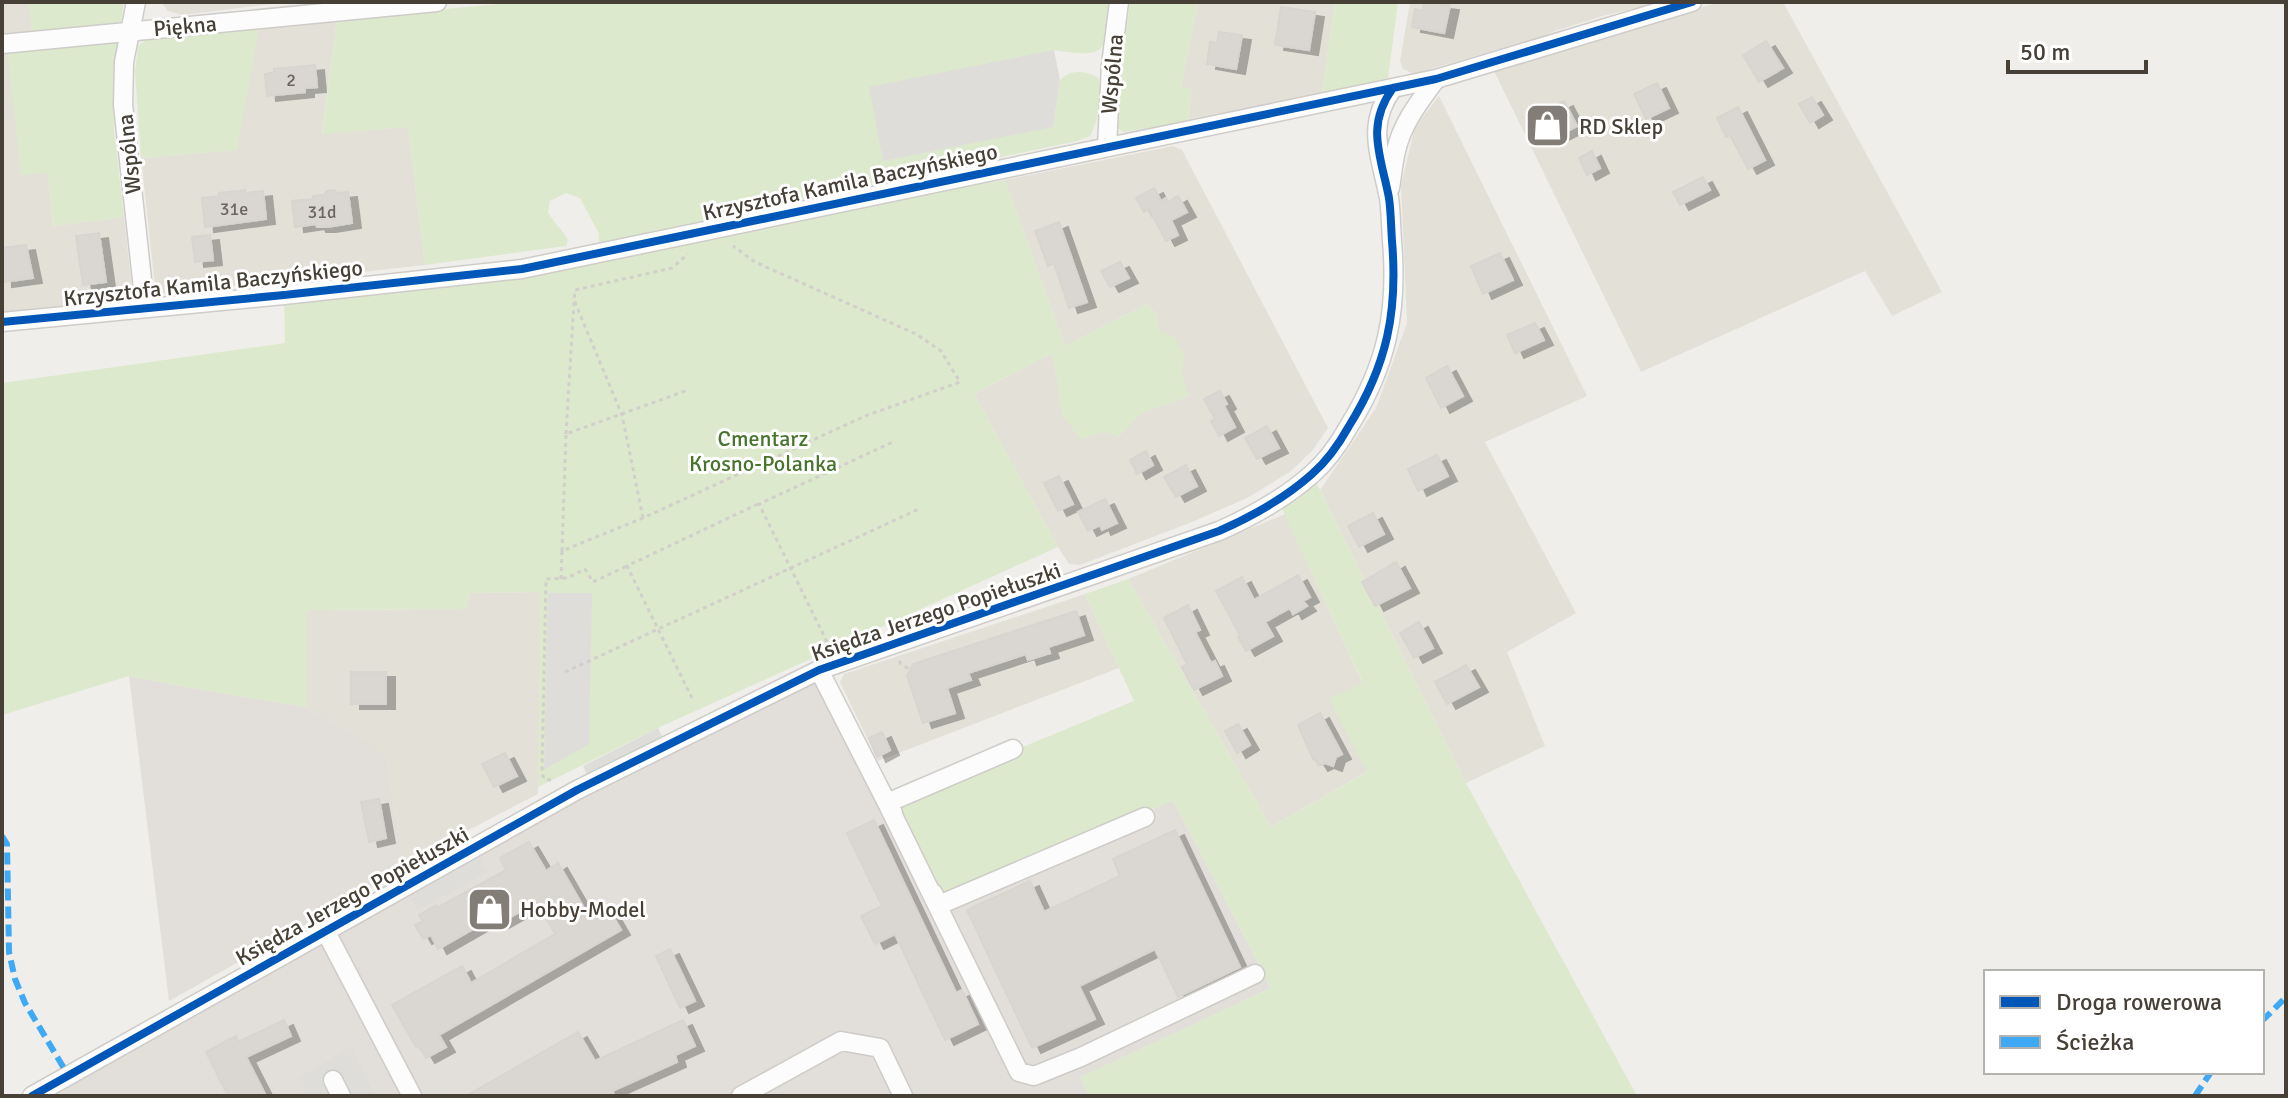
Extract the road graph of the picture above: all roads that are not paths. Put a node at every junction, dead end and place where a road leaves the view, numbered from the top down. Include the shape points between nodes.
1 (136, 2) edge
2 (430, 2) edge
3 (437, 2) edge
4 (1119, 2) edge
5 (1692, 2) edge
6 (131, 31) junction
7 (2, 44) edge
8 (1436, 79) junction
9 (1393, 88) junction
10 (1345, 98) junction
11 (1377, 117) junction
12 (1403, 131) junction
13 (1107, 147) junction
14 (1389, 199) junction
15 (145, 307) junction
16 (2, 322) edge
17 (819, 670) junction
18 (1013, 749) dead end
19 (887, 803) junction
20 (1145, 817) dead end
21 (326, 932) junction
22 (1255, 974) dead end
23 (59, 1090) edge
24 (32, 1096) edge
25 (412, 1096) edge
26 (741, 1096) edge
27 (903, 1096) edge

1 - 6 street, Wspólna
2 - 3 street, Piękna
2 - 6 street, Piękna
4 - 13 street, Wspólna
5 - 8 street, Krzysztofa Kamila Baczyńskiego
6 - 7 street, Piękna
6 - 15 street, Wspólna via 123,105
8 - 9 street, Krzysztofa Kamila Baczyńskiego
8 - 12 street, Księdza Jerzego Popiełuszki
9 - 10 street, Krzysztofa Kamila Baczyńskiego
9 - 11 street
9 - 12 street
10 - 11 street via 1369,106
10 - 13 street, Krzysztofa Kamila Baczyńskiego
11 - 14 street, Księdza Jerzego Popiełuszki
12 - 14 street, Księdza Jerzego Popiełuszki
13 - 15 street, Krzysztofa Kamila Baczyńskiego via 522,269
14 - 17 street, Księdza Jerzego Popiełuszki via 1395,285 1380,367 1358,413 1312,474 1251,517 1219,531
15 - 16 street, Krzysztofa Kamila Baczyńskiego
17 - 19 street
17 - 21 street, Księdza Jerzego Popiełuszki via 577,790
18 - 19 street
19 - 20 street via 939,905
19 - 22 street via 1019,1072 1034,1076
21 - 23 street, Księdza Jerzego Popiełuszki
21 - 25 street
23 - 24 street, Księdza Jerzego Popiełuszki
26 - 27 street via 841,1041 880,1048

